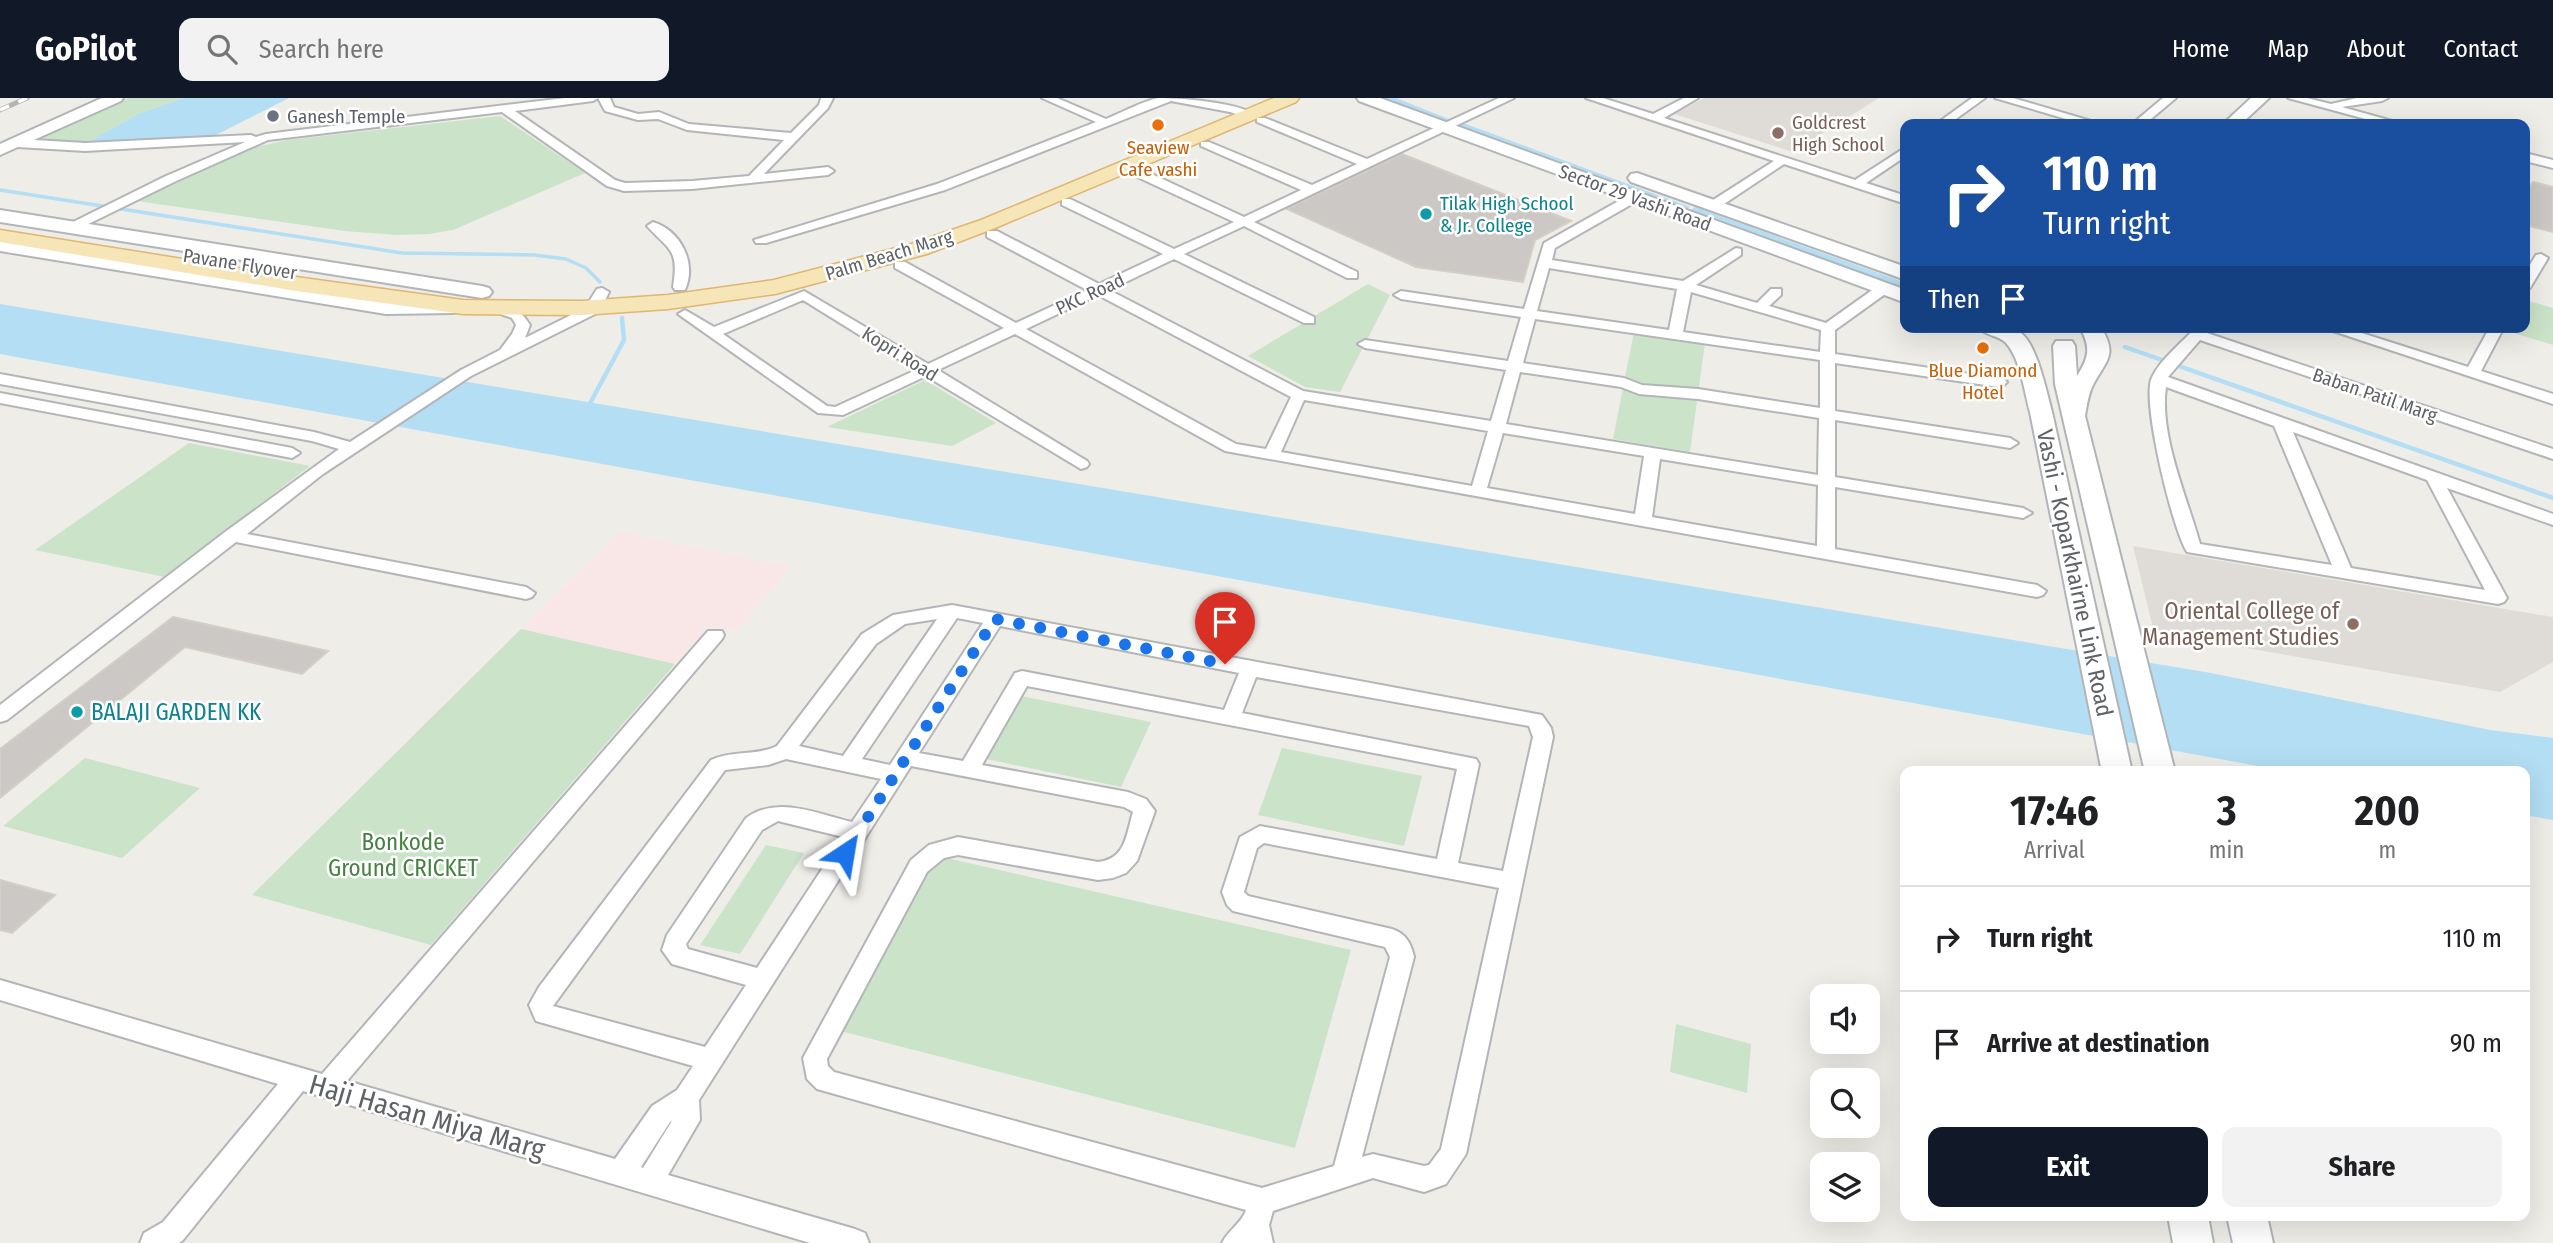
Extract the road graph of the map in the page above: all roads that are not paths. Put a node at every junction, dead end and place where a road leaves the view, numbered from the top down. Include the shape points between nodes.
1 (100, 98) edge
2 (115, 98) edge
3 (593, 98) edge
4 (604, 98) edge
5 (827, 98) edge
6 (1048, 98) edge
7 (1170, 98) edge
8 (1290, 98) edge
9 (1365, 98) edge
10 (1410, 98) edge
11 (1508, 98) edge
12 (1592, 98) edge
13 (1692, 98) edge
14 (1979, 98) edge
15 (2001, 98) edge
16 (2170, 98) edge
17 (2261, 98) edge
18 (2283, 98) edge
19 (2294, 98) edge
20 (2382, 98) edge
21 (497, 102) edge
22 (2326, 106) junction
23 (1250, 111) edge
24 (1467, 117) junction
25 (1655, 118) junction
26 (1949, 119) edge
27 (2077, 119) edge
28 (2144, 119) edge
29 (2237, 119) edge
30 (2260, 119) edge
31 (2377, 119) edge
32 (1107, 122) junction
33 (1446, 128) junction
34 (266, 137) junction
35 (794, 137) junction
36 (8, 143) edge
37 (1205, 144) dead end
38 (0, 150) edge
39 (1559, 150) dead end
40 (1900, 154) edge
41 (2530, 158) edge
42 (1783, 160) junction
43 (1368, 164) junction
44 (2553, 164) edge
45 (828, 171) dead end
46 (1137, 172) dead end
47 (1625, 173) dead end
48 (751, 180) junction
49 (1857, 184) junction
50 (1312, 190) junction
51 (1635, 197) junction
52 (1900, 198) edge
53 (1066, 202) dead end
54 (1714, 205) junction
55 (0, 216) edge
56 (1245, 222) junction
57 (0, 226) edge
58 (653, 226) dead end
59 (74, 227) junction
60 (992, 234) dead end
61 (0, 236) edge
62 (761, 240) dead end
63 (0, 245) edge
64 (1736, 252) dead end
65 (1175, 255) junction
66 (2530, 255) edge
67 (2547, 260) edge
68 (1544, 263) junction
69 (900, 264) dead end
70 (1900, 272) edge
71 (1352, 275) dead end
72 (2530, 279) edge
73 (1685, 286) junction
74 (680, 287) junction
75 (1883, 289) junction
76 (1099, 290) junction
77 (482, 292) junction
78 (1776, 292) dead end
79 (407, 294) junction
80 (1401, 295) dead end
81 (1900, 295) edge
82 (599, 300) junction
83 (463, 307) junction
84 (1759, 308) junction
85 (499, 309) junction
86 (1530, 313) junction
87 (685, 314) dead end
88 (1309, 320) dead end
89 (1828, 328) junction
90 (1016, 329) junction
91 (713, 333) junction
92 (2011, 333) edge
93 (2012, 333) edge
94 (2064, 333) edge
95 (2065, 333) edge
96 (2093, 333) edge
97 (2199, 333) edge
98 (2207, 333) edge
99 (2357, 333) edge
100 (2494, 333) edge
101 (1675, 334) junction
102 (1365, 344) dead end
103 (497, 356) junction
104 (1828, 357) junction
105 (1514, 367) junction
106 (927, 370) junction
107 (2472, 373) junction
108 (0, 379) edge
109 (2159, 379) junction
110 (1999, 382) dead end
111 (1299, 396) junction
112 (0, 398) edge
113 (2553, 399) edge
114 (21, 402) junction
115 (0, 415) edge
116 (1827, 415) junction
117 (2074, 416) junction
118 (2281, 423) junction
119 (1496, 428) junction
120 (2010, 443) dead end
121 (357, 444) junction
122 (292, 453) dead end
123 (1653, 453) junction
124 (2553, 454) edge
125 (1272, 455) junction
126 (1081, 464) dead end
127 (2433, 477) junction
128 (1826, 481) junction
129 (1478, 492) junction
130 (2022, 513) dead end
131 (2553, 520) edge
132 (1643, 521) junction
133 (231, 536) junction
134 (1826, 553) junction
135 (2344, 573) junction
136 (2037, 591) dead end
137 (526, 593) dead end
138 (952, 611) junction
139 (995, 619) junction
140 (715, 635) dead end
141 (1250, 669) junction
142 (0, 715) edge
143 (1230, 718) junction
144 (784, 751) junction
145 (2115, 762) edge
146 (848, 764) junction
147 (900, 766) junction
148 (2158, 766) edge
149 (968, 770) junction
150 (859, 831) junction
151 (1446, 869) junction
152 (1512, 882) junction
153 (763, 980) junction
154 (0, 990) edge
155 (712, 1060) junction
156 (298, 1079) junction
157 (326, 1087) junction
158 (686, 1098) junction
159 (621, 1174) junction
160 (1344, 1176) junction
161 (649, 1182) junction
162 (2189, 1221) edge
163 (2248, 1221) edge
164 (1253, 1228) edge
165 (155, 1243) edge
166 (855, 1243) edge
167 (2193, 1243) edge
168 (2253, 1243) edge

1 - 36 main road
2 - 36 main road
3 - 21 street
4 - 35 street via 609,109 618,113 659,115 687,127
5 - 35 street
6 - 32 street
7 - 23 street
7 - 32 street
8 - 23 main road, Palm Beach Marg
9 - 33 main road, Sector 29 Vashi Road
10 - 24 main road, Sector 29 Vashi Road
11 - 24 street, PKC Road
12 - 25 street
13 - 25 street
14 - 26 street
15 - 27 street
16 - 28 street
17 - 29 main road
18 - 30 main road
19 - 22 street
20 - 22 street
21 - 34 street
21 - 48 street via 611,183 624,187
22 - 31 street
23 - 43 street
23 - 74 main road, Palm Beach Marg via 906,239 771,274
23 - 82 main road, Palm Beach Marg via 919,249 775,287 668,302
24 - 33 street, PKC Road
24 - 39 main road, Sector 29 Vashi Road
25 - 42 street
32 - 62 street via 941,187
33 - 43 street, PKC Road
33 - 51 main road, Sector 29 Vashi Road
34 - 36 street via 85,147
34 - 59 street
35 - 48 street
36 - 38 main road
37 - 50 street
40 - 49 street
41 - 44 street
42 - 49 street
42 - 54 street
43 - 50 street, PKC Road
45 - 48 street
46 - 56 street
47 - 54 main road, Sector 29 Vashi Road
49 - 52 street
50 - 56 street, PKC Road
51 - 68 street via 1549,246
51 - 75 main road, Sector 29 Vashi Road
53 - 65 street
54 - 70 main road, Sector 29 Vashi Road
55 - 59 main road
56 - 65 street, PKC Road
56 - 71 street
57 - 79 main road, Pavane Flyover
58 - 74 street via 682,251
59 - 77 main road
60 - 76 street
61 - 79 main road, Pavane Flyover
63 - 83 main road via 386,308
64 - 73 street
65 - 76 street, PKC Road
65 - 88 street
66 - 67 street
67 - 72 street
68 - 73 street
68 - 86 street
69 - 90 street
73 - 84 street
73 - 101 street
74 - 82 main road, Palm Beach Marg
75 - 81 main road, Sector 29 Vashi Road
75 - 89 street
76 - 90 street, PKC Road
76 - 111 street
77 - 79 main road, Pavane Flyover
77 - 82 main road, Palm Beach Marg
78 - 84 street
79 - 83 main road, Pavane Flyover
80 - 86 street
82 - 85 main road, Palm Beach Marg
82 - 103 street via 568,323
83 - 85 main road, Palm Beach Marg
84 - 89 street
85 - 103 street via 517,315 523,325 519,336
86 - 101 street
86 - 105 street
87 - 91 street, PKC Road
89 - 104 street
90 - 106 street, PKC Road
90 - 125 street via 1231,448
91 - 106 street, Kopri Road via 804,295
91 - 106 street, PKC Road via 829,412 845,409
92 - 145 main road, Vashi - Koparkhairne Link Road via 2027,362 2041,412
93 - 94 main road via 2045,348
95 - 117 main road, Vashi - Koparkhairne Link Road via 2066,384
96 - 117 main road via 2101,356 2080,388
97 - 109 street
98 - 124 street, Baban Patil Marg
99 - 107 street
100 - 107 street
101 - 104 street
102 - 105 street
103 - 121 street
104 - 110 street
104 - 116 street
105 - 116 street
105 - 119 street
106 - 126 street, Kopri Road
107 - 113 street
108 - 121 street
109 - 118 street
109 - 135 street via 2158,409 2165,444 2193,548
111 - 119 street
111 - 125 street
112 - 114 street
114 - 115 street
114 - 122 street
116 - 120 street
116 - 128 street
117 - 148 main road, Vashi - Koparkhairne Link Road
118 - 127 street
118 - 135 street
119 - 123 street
119 - 129 street
121 - 133 street
123 - 128 street
123 - 132 street
125 - 129 street
127 - 131 street
127 - 135 street via 2498,598
128 - 130 street
128 - 134 street
129 - 132 street
132 - 134 street
133 - 137 street
133 - 142 street
134 - 136 street
138 - 139 street
138 - 144 street via 900,620 869,639
138 - 146 street
139 - 141 street
139 - 147 street
140 - 157 street
141 - 143 street
141 - 152 street via 1535,720 1543,737
143 - 149 street via 1022,678
143 - 151 street via 1469,764
144 - 146 street
144 - 155 street via 718,765 541,1006 545,1014
146 - 147 street
147 - 149 street
147 - 150 street
149 - 164 street via 1139,805 1144,811 1128,858 1121,865 1098,871 958,846 931,853 919,866 815,1058 816,1072 826,1081
150 - 153 street
150 - 153 street via 778,813 766,815 754,824 675,942 680,957
151 - 152 street
151 - 160 street via 1272,835 1261,834 1248,843 1233,891 1241,904 1392,939 1401,947
152 - 160 street via 1453,1154 1437,1175 1424,1179 1373,1166
153 - 155 street
154 - 156 street, Haji Hasan Miya Marg
155 - 158 street
156 - 157 street, Haji Hasan Miya Marg
156 - 165 street via 199,1202
157 - 159 street, Haji Hasan Miya Marg
158 - 159 street via 661,1114
158 - 161 street via 687,1119
159 - 161 street, Haji Hasan Miya Marg
160 - 164 street
161 - 166 street, Haji Hasan Miya Marg
162 - 167 main road
163 - 168 main road

